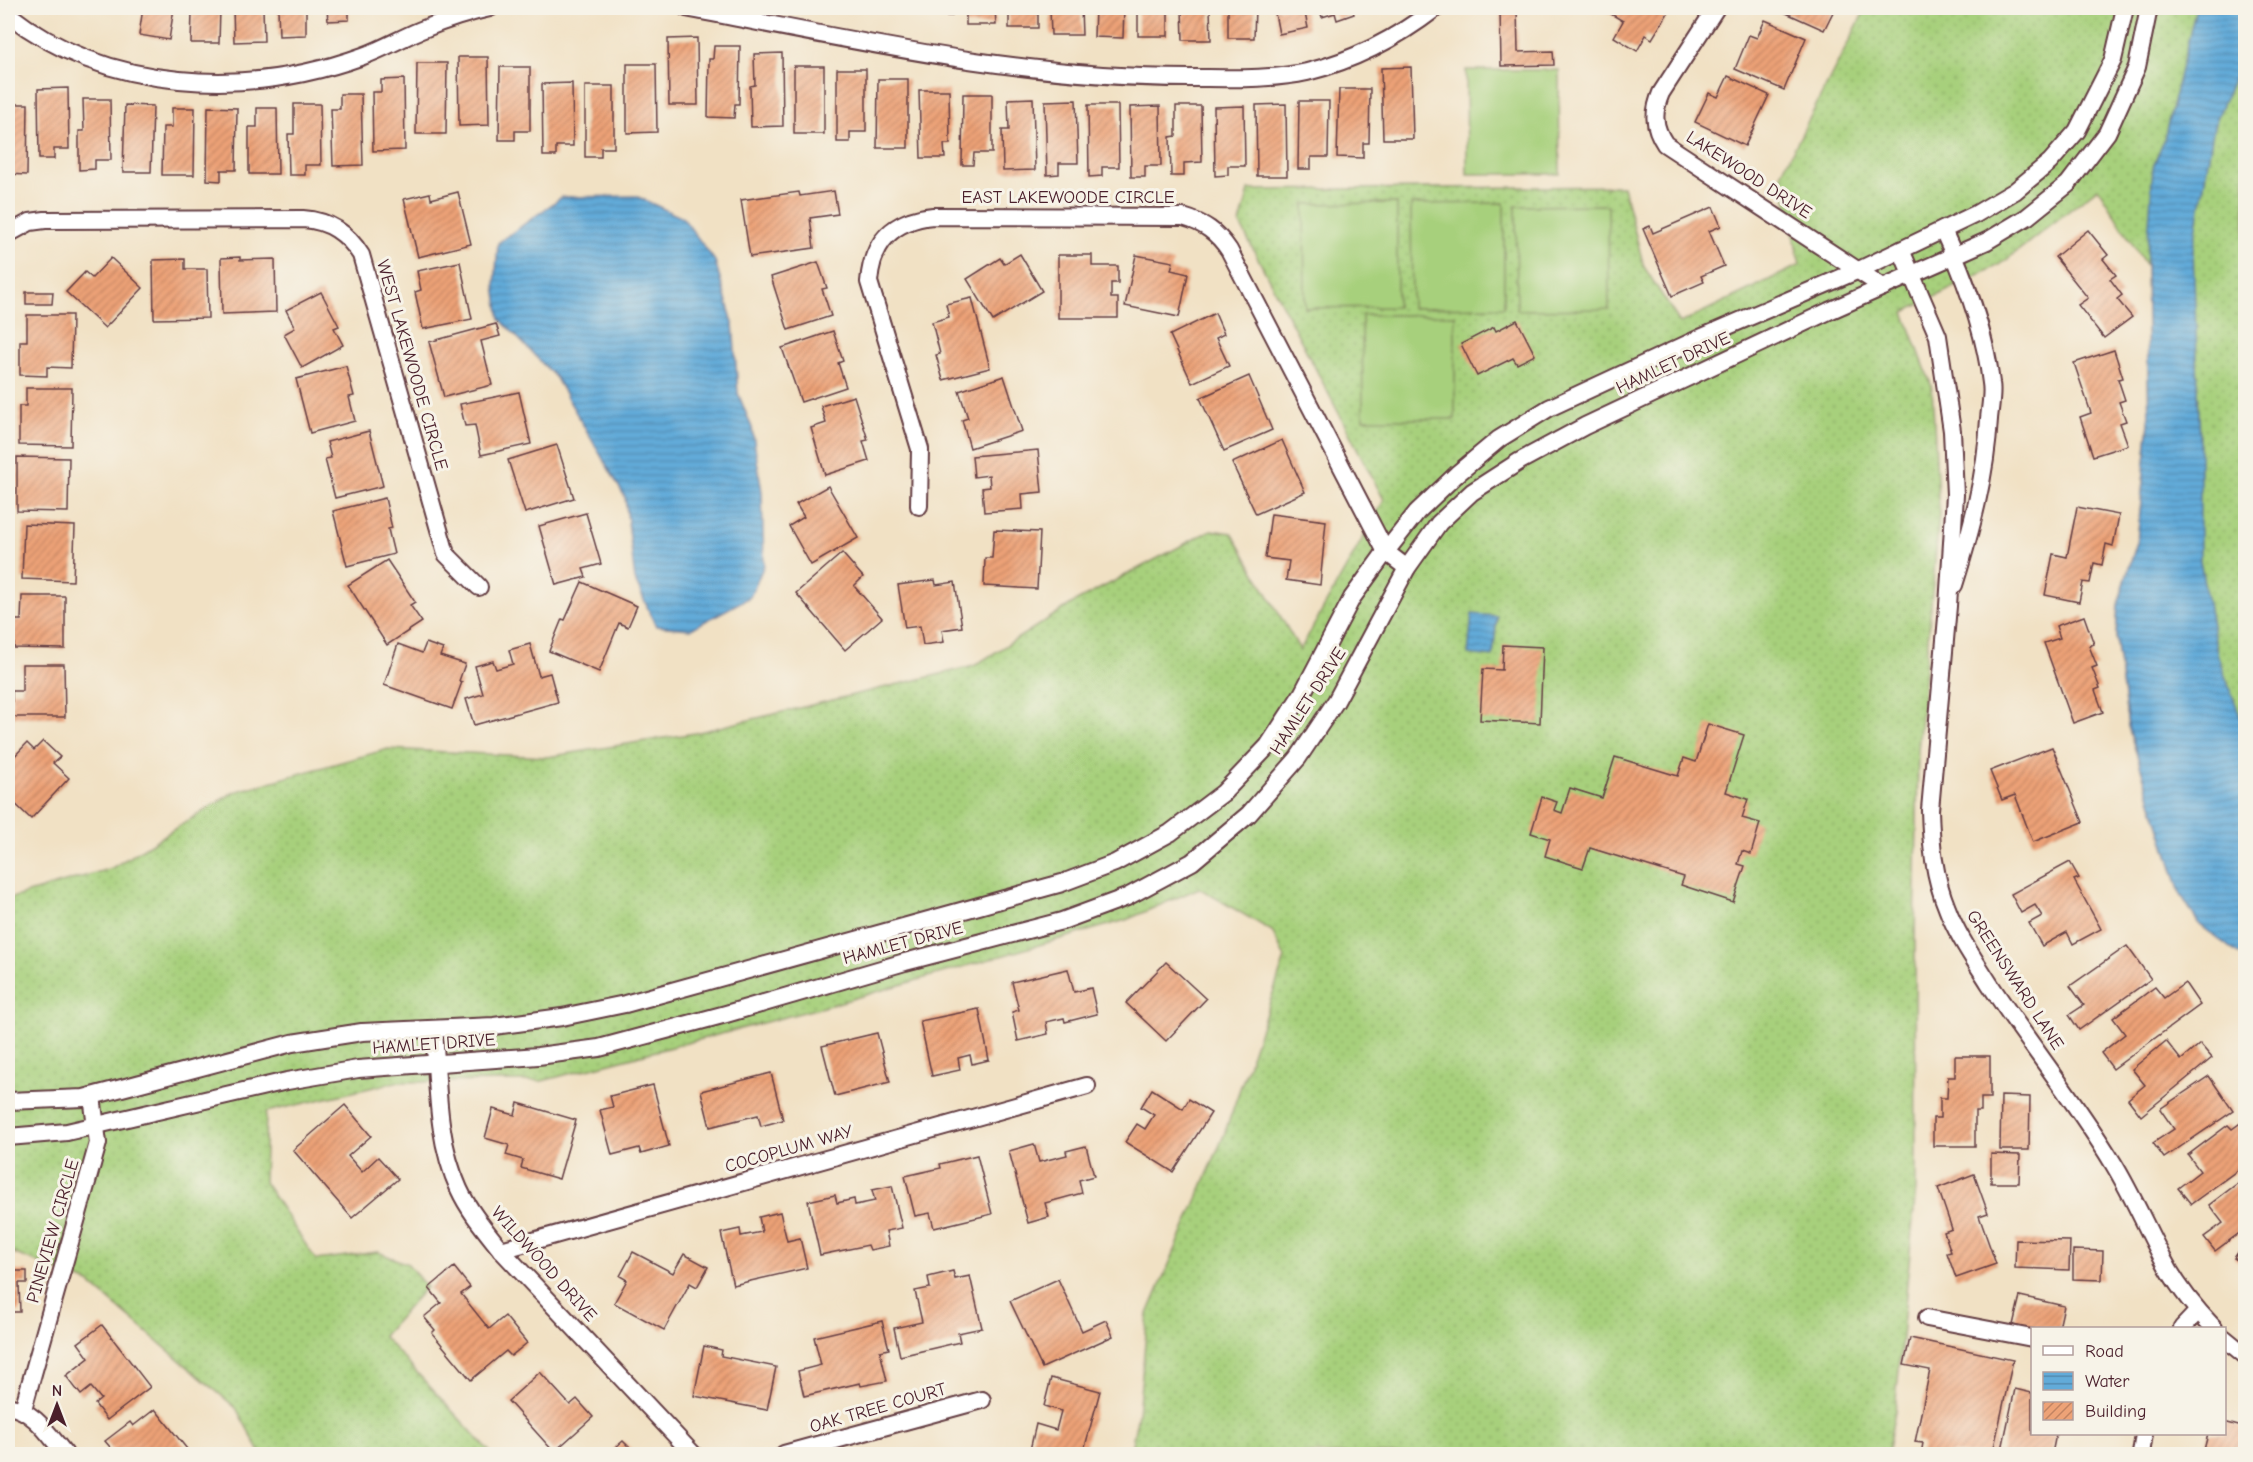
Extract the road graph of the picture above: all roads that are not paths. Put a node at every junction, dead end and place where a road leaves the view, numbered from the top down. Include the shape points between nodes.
1 (490, 8) edge
2 (686, 8) edge
3 (1436, 8) edge
4 (1716, 8) edge
5 (2125, 8) edge
6 (2149, 8) edge
7 (8, 14) edge
8 (1943, 230) junction
9 (8, 234) edge
10 (1901, 250) junction
11 (1954, 255) junction
12 (1859, 270) junction
13 (1910, 275) junction
14 (1883, 287) junction
15 (919, 506) dead end
16 (1386, 552) junction
17 (1407, 568) junction
18 (478, 587) dead end
19 (1948, 606) junction
20 (434, 1029) junction
21 (436, 1063) junction
22 (1087, 1086) dead end
23 (92, 1096) junction
24 (8, 1101) edge
25 (97, 1125) junction
26 (8, 1137) edge
27 (501, 1250) junction
28 (2198, 1311) junction
29 (1927, 1318) dead end
30 (2184, 1327) edge
31 (2212, 1327) edge
32 (2031, 1338) edge
33 (2226, 1340) edge
34 (2246, 1356) edge
35 (982, 1400) dead end
36 (15, 1407) edge
37 (2144, 1435) edge
38 (65, 1455) edge
39 (693, 1455) edge
40 (784, 1455) edge
41 (2141, 1455) edge

1 - 7 street via 466,13 364,56 319,70 241,82 162,78 116,69 59,47
2 - 3 street via 1006,67 1144,78 1307,72 1371,50
4 - 12 street, LAKEWOOD DRIVE via 1661,93 1654,119 1657,132 1665,144
5 - 8 street, HAMLET DRIVE via 2113,60 2077,131 2050,162 2015,191
6 - 11 street, HAMLET DRIVE via 2137,67 2107,133 2068,184 2027,217
8 - 10 street, HAMLET DRIVE
8 - 11 street, GREENSWARD LANE
9 - 18 street, WEST LAKEWOODE CIRCLE via 30,222 45,220 316,220 343,232 361,255 446,554
10 - 12 street, HAMLET DRIVE
10 - 13 street, GREENSWARD LANE
11 - 13 street, HAMLET DRIVE
11 - 19 street, GREENSWARD LANE via 1985,343 1992,385 1978,501
12 - 14 street, LAKEWOOD DRIVE
12 - 16 street, HAMLET DRIVE via 1549,408 1499,439 1456,474 1417,512
13 - 14 street, HAMLET DRIVE
13 - 19 street, GREENSWARD LANE via 1938,336 1947,386 1955,495
14 - 17 street, HAMLET DRIVE via 1585,426 1520,461 1472,492 1439,523
15 - 16 street, EAST LAKEWOODE CIRCLE via 920,448 869,282 874,254 882,241 904,222 933,216 1183,217 1210,228 1229,250
16 - 17 street, EAST LAKEWOODE CIRCLE
16 - 20 street, HAMLET DRIVE via 1352,598 1302,694 1268,746 1223,793 1170,832 1114,863 1062,883 625,1004 494,1026
17 - 21 street, HAMLET DRIVE via 1336,701 1298,758 1249,813 1192,862 1127,897 1062,921 599,1048
19 - 28 street, GREENSWARD LANE via 1930,810 1931,843 1946,908 1960,938 2018,1027 2075,1102 2114,1164 2163,1260
20 - 21 street, WILDWOOD DRIVE
20 - 23 street, HAMLET DRIVE via 362,1032 292,1043
21 - 25 street, HAMLET DRIVE via 358,1069 287,1081
21 - 27 street, WILDWOOD DRIVE via 448,1160 477,1220
22 - 27 street, COCOPLUM WAY
23 - 24 street, HAMLET DRIVE
23 - 25 street, PINEVIEW CIRCLE
25 - 26 street, HAMLET DRIVE
25 - 36 street, PINEVIEW CIRCLE via 98,1143
27 - 39 street, WILDWOOD DRIVE
28 - 30 street
28 - 31 street, GREENSWARD LANE
29 - 32 street
33 - 34 street
35 - 40 street, OAK TREE COURT
36 - 38 street, PINEVIEW CIRCLE via 35,1418
37 - 41 street

